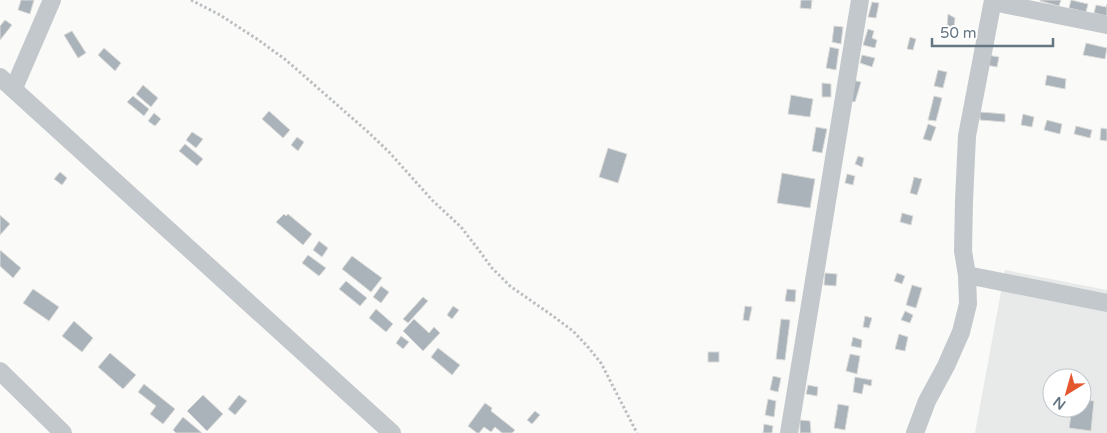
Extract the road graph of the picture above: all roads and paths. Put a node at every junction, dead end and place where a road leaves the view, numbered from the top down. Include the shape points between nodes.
1 (52, 0) edge
2 (191, 0) edge
3 (860, 0) edge
4 (993, 1) edge
5 (1107, 25) edge
6 (0, 77) edge
7 (14, 88) junction
8 (967, 275) junction
9 (1107, 303) edge
10 (0, 371) edge
11 (63, 433) edge
12 (392, 433) edge
13 (637, 433) edge
14 (789, 433) edge
15 (915, 433) edge

1 - 7 street
2 - 13 path via 220,15 286,60 389,152 461,227 510,286 554,316 588,347 601,363
3 - 14 street
4 - 5 street
4 - 8 street via 967,136 963,234
6 - 7 street
7 - 12 street
8 - 9 street
8 - 15 street via 968,304 961,332
10 - 11 street

